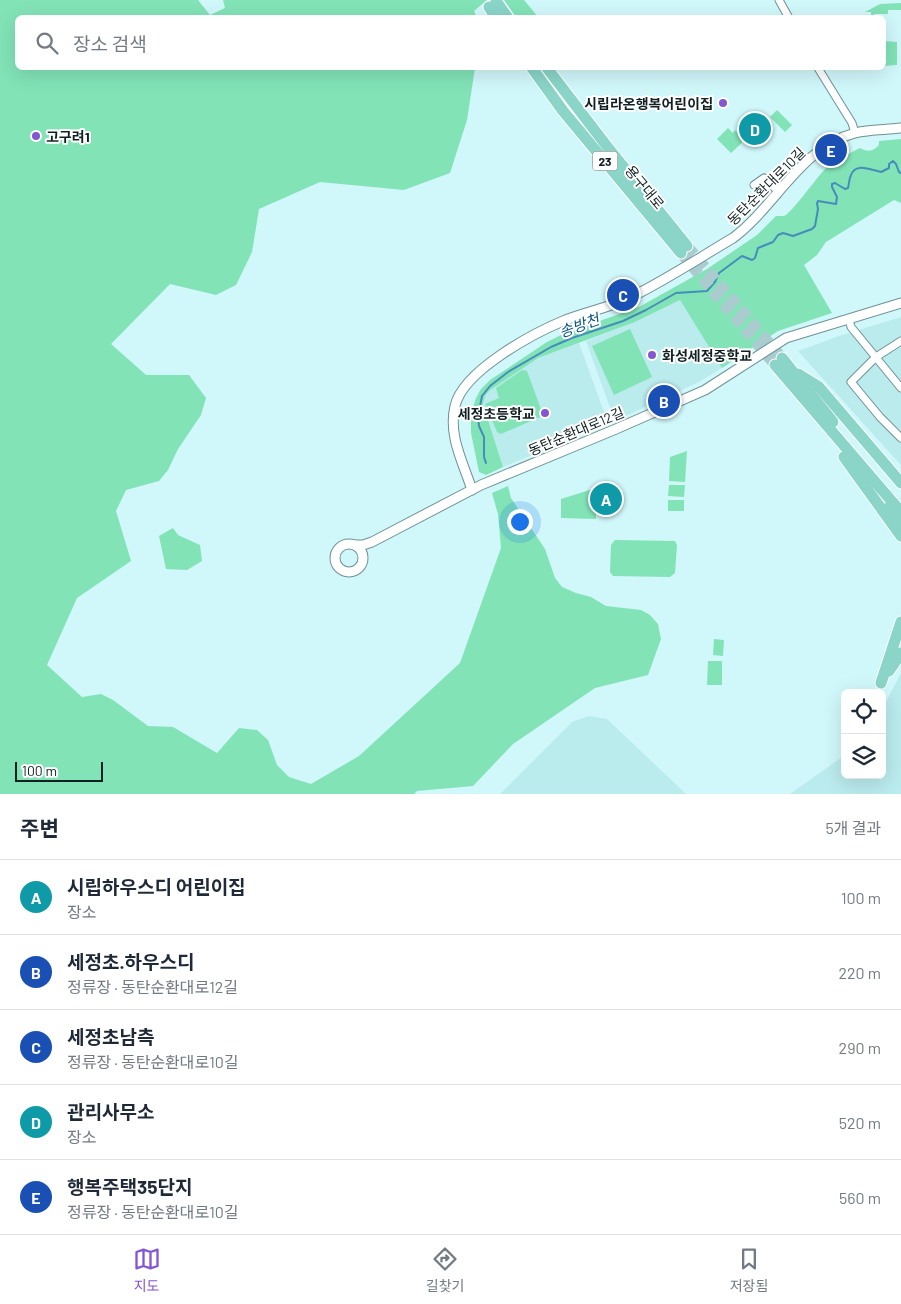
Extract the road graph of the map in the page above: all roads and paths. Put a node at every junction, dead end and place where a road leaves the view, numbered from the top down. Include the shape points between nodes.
1 (779, 0) edge
2 (495, 15) edge
3 (505, 15) edge
4 (787, 15) edge
5 (533, 70) edge
6 (549, 70) edge
7 (819, 70) edge
8 (901, 128) edge
9 (855, 133) junction
10 (754, 186) dead end
11 (779, 192) junction
12 (901, 303) edge
13 (849, 319) junction
14 (901, 341) edge
15 (876, 357) junction
16 (778, 361) tunnel mouth
17 (788, 373) junction
18 (901, 388) edge
19 (901, 438) edge
20 (844, 457) junction
21 (881, 459) junction
22 (901, 476) edge
23 (901, 483) edge
24 (472, 490) junction
25 (901, 501) edge
26 (901, 512) edge
27 (901, 524) edge
28 (901, 536) edge
29 (372, 542) junction
30 (355, 545) junction
31 (362, 564) junction
32 (901, 622) edge
33 (901, 632) edge
34 (901, 644) edge
35 (901, 653) edge
36 (881, 682) junction

1 - 4 street
2 - 3 highway via 492,4
5 - 6 highway, 용구대로 / 23 via 563,111 684,250
7 - 9 street
8 - 9 street, 동탄순환대로10길
9 - 11 street, 동탄순환대로10길 via 819,152
10 - 11 street via 764,178
11 - 24 street, 동탄순환대로10길 via 733,238 635,295 533,335 471,379 455,406 453,423 455,442
12 - 13 street, 동탄순환대로12길
13 - 15 street
13 - 24 street, 동탄순환대로12길 via 786,338 705,390
14 - 15 street
15 - 18 street
15 - 19 street via 851,382
16 - 17 highway
17 - 20 highway via 796,398
17 - 21 highway via 819,387
17 - 25 highway
17 - 26 highway
20 - 27 highway
20 - 28 highway
21 - 22 highway
21 - 23 highway
24 - 29 street, 동탄순환대로12길
29 - 30 street, 동탄순환대로12길
29 - 31 street
30 - 31 street via 362,551
30 - 31 street, 동탄순환대로12길 via 345,544 338,550 337,564 352,572
32 - 36 highway
33 - 36 highway
34 - 36 highway
35 - 36 highway

